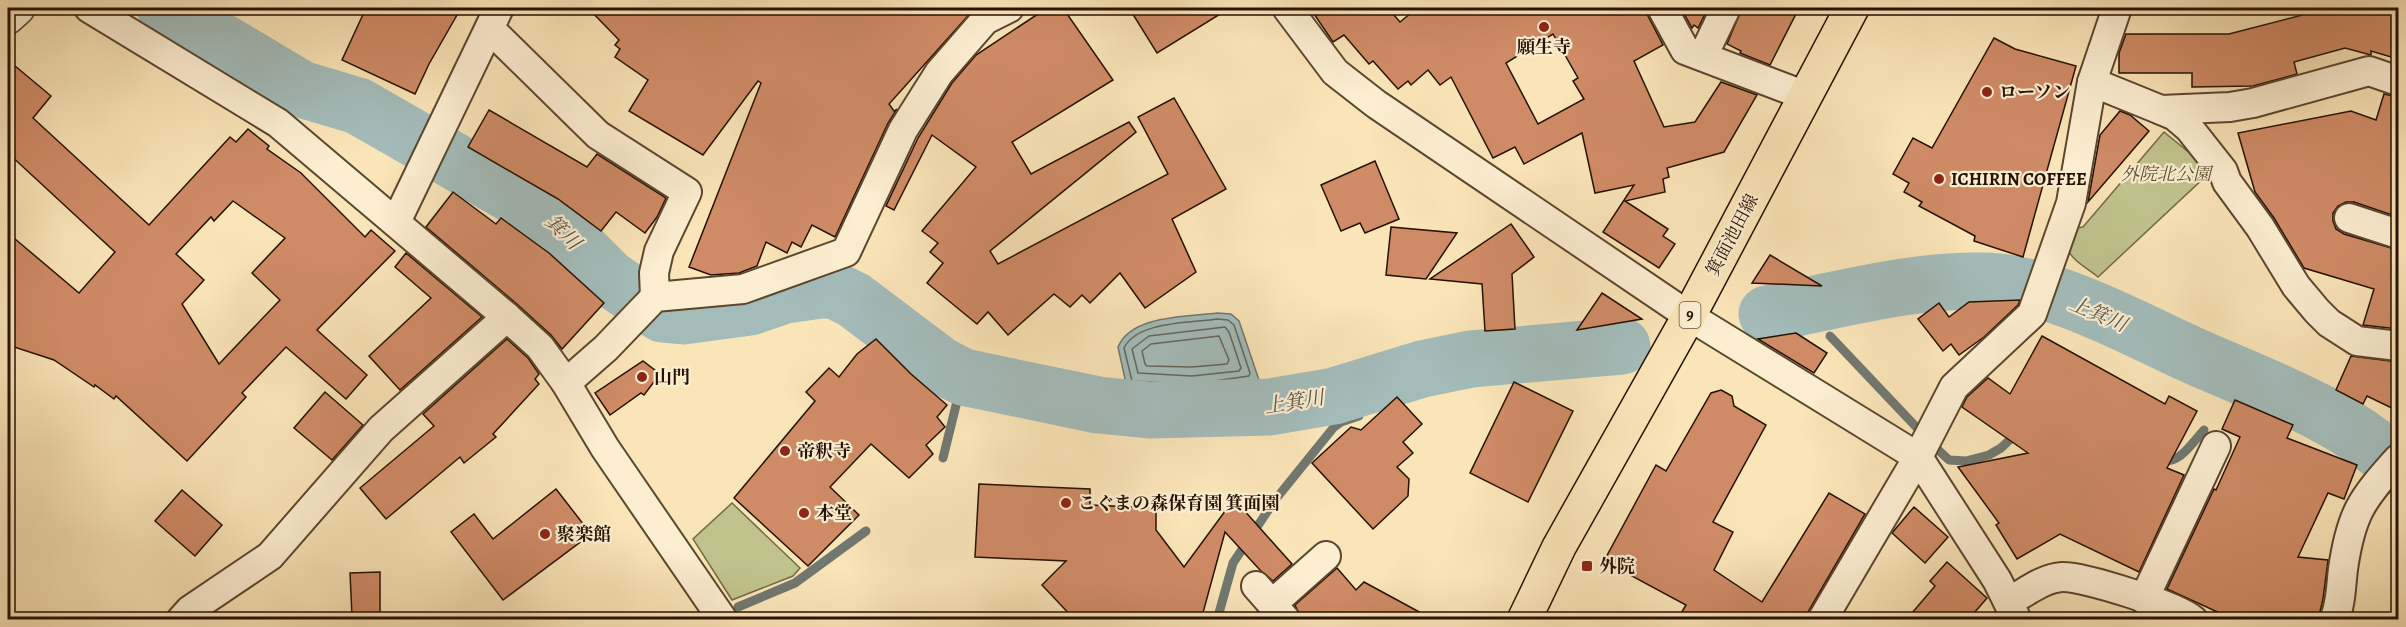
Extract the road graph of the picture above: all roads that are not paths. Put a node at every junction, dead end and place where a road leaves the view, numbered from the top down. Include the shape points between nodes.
1 (18, 8) edge
2 (89, 8) edge
3 (1009, 8) edge
4 (1287, 8) edge
5 (1662, 8) edge
6 (1726, 8) edge
7 (1852, 8) edge
8 (2117, 8) edge
9 (8, 16) edge
10 (495, 18) edge
11 (1703, 56) junction
12 (2398, 81) edge
13 (2092, 82) junction
14 (1806, 96) junction
15 (2161, 110) junction
16 (2349, 218) dead end
17 (396, 222) junction
18 (2398, 234) edge
19 (648, 305) junction
20 (1689, 316) junction
21 (507, 317) junction
22 (2398, 346) edge
23 (566, 383) junction
24 (2216, 447) dead end
25 (1918, 457) junction
26 (2392, 466) edge
27 (1326, 556) dead end
28 (2144, 599) junction
29 (1271, 603) edge
30 (2013, 611) edge
31 (181, 620) edge
32 (723, 620) edge
33 (1524, 620) edge
34 (1822, 620) edge
35 (2193, 620) edge
36 (2334, 620) edge

1 - 9 street
2 - 17 street via 278,123
3 - 19 street via 985,20 939,73 903,130 846,252 743,289
4 - 20 street via 1335,72 1376,104
5 - 11 street via 1685,50
6 - 11 street
7 - 14 main road, 箕面池田線 / 9
8 - 13 street
10 - 17 street
10 - 19 street via 598,135 687,192 659,251
11 - 14 street
12 - 15 street via 2369,71 2253,103
13 - 15 street
13 - 25 street via 2072,203 2032,314 1954,387
14 - 20 main road, 箕面池田線 / 9
15 - 22 street via 2175,116 2198,137 2296,286 2329,322 2357,341
16 - 18 street
17 - 21 street
19 - 23 street
20 - 25 street
20 - 33 main road, 箕面池田線 / 9 via 1559,547
21 - 23 street via 540,347
21 - 31 street via 381,429 270,555
23 - 32 street via 605,448
24 - 28 street
25 - 30 street
25 - 34 street
26 - 36 street via 2365,498 2353,521
27 - 29 street
28 - 30 street via 2083,579 2061,577 2041,584
28 - 35 street

